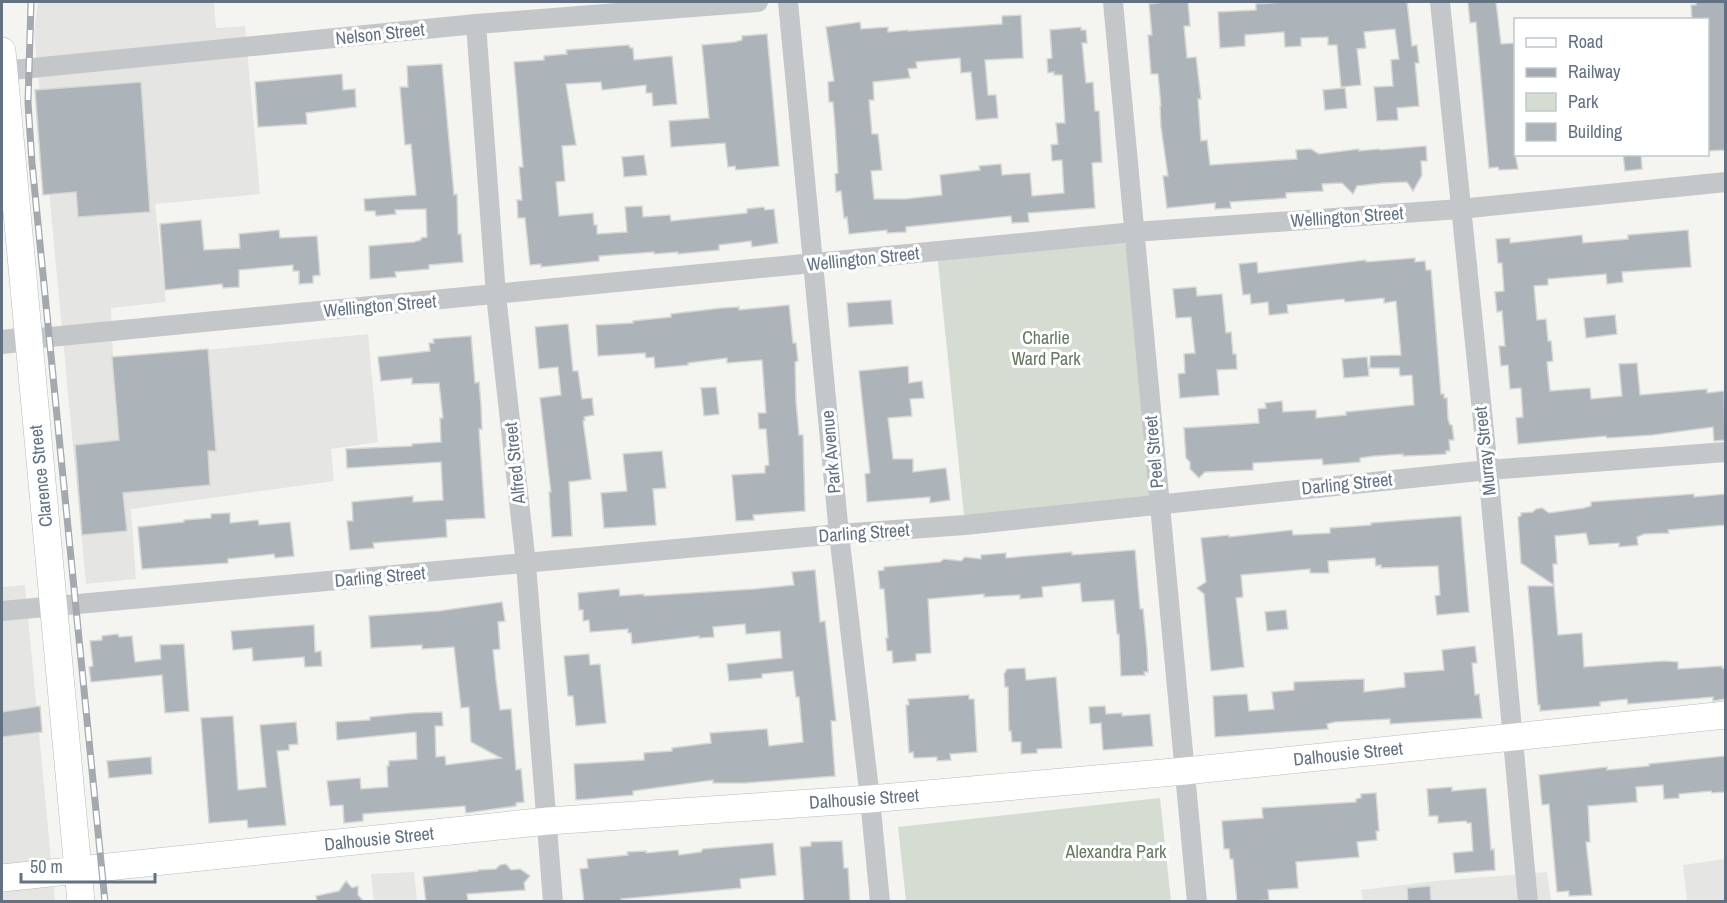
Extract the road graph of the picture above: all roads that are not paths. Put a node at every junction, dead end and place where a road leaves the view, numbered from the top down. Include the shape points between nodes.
1 (758, 2) edge
2 (788, 2) edge
3 (1113, 2) edge
4 (1440, 2) edge
5 (476, 24) junction
6 (2, 65) edge
7 (1725, 182) edge
8 (1460, 209) junction
9 (1134, 232) junction
10 (814, 264) junction
11 (496, 295) junction
12 (29, 339) junction
13 (2, 342) edge
14 (1725, 452) edge
15 (1488, 470) junction
16 (1159, 503) junction
17 (838, 534) junction
18 (526, 564) junction
19 (54, 606) junction
20 (2, 611) edge
21 (1725, 715) edge
22 (1513, 736) junction
23 (1185, 771) junction
24 (870, 799) junction
25 (548, 821) junction
26 (79, 870) junction
27 (2, 878) edge
28 (81, 902) edge
29 (553, 902) edge
30 (880, 902) edge
31 (1197, 902) edge
32 (1528, 902) edge

1 - 5 street, Nelson Street
2 - 10 street, Park Avenue
3 - 9 street, Peel Street
4 - 8 street, Murray Street
5 - 6 street, Nelson Street
5 - 11 street, Alfred Street
6 - 12 main road, Clarence Street
7 - 8 street, Wellington Street
8 - 9 street, Wellington Street
8 - 15 street, Murray Street
9 - 10 street, Wellington Street
9 - 16 street, Peel Street
10 - 11 street, Wellington Street
10 - 17 street, Park Avenue
11 - 12 street, Wellington Street
11 - 18 street, Alfred Street
12 - 13 street, Wellington Street
12 - 19 main road, Clarence Street
14 - 15 street, Darling Street
15 - 16 street, Darling Street
15 - 22 street, Murray Street
16 - 17 street, Darling Street via 965,525
16 - 23 street, Peel Street
17 - 18 street, Darling Street
17 - 24 street, Park Avenue
18 - 19 street, Darling Street
18 - 25 street, Alfred Street
19 - 20 street, Darling Street
19 - 26 main road, Clarence Street
21 - 22 main road, Dalhousie Street
22 - 23 main road, Dalhousie Street
22 - 32 street, Murray Street
23 - 24 main road, Dalhousie Street
23 - 31 street, Peel Street
24 - 25 main road, Dalhousie Street
24 - 30 street, Park Avenue
25 - 26 main road, Dalhousie Street
25 - 29 street, Alfred Street
26 - 27 main road, Dalhousie Street
26 - 28 main road, Clarence Street

